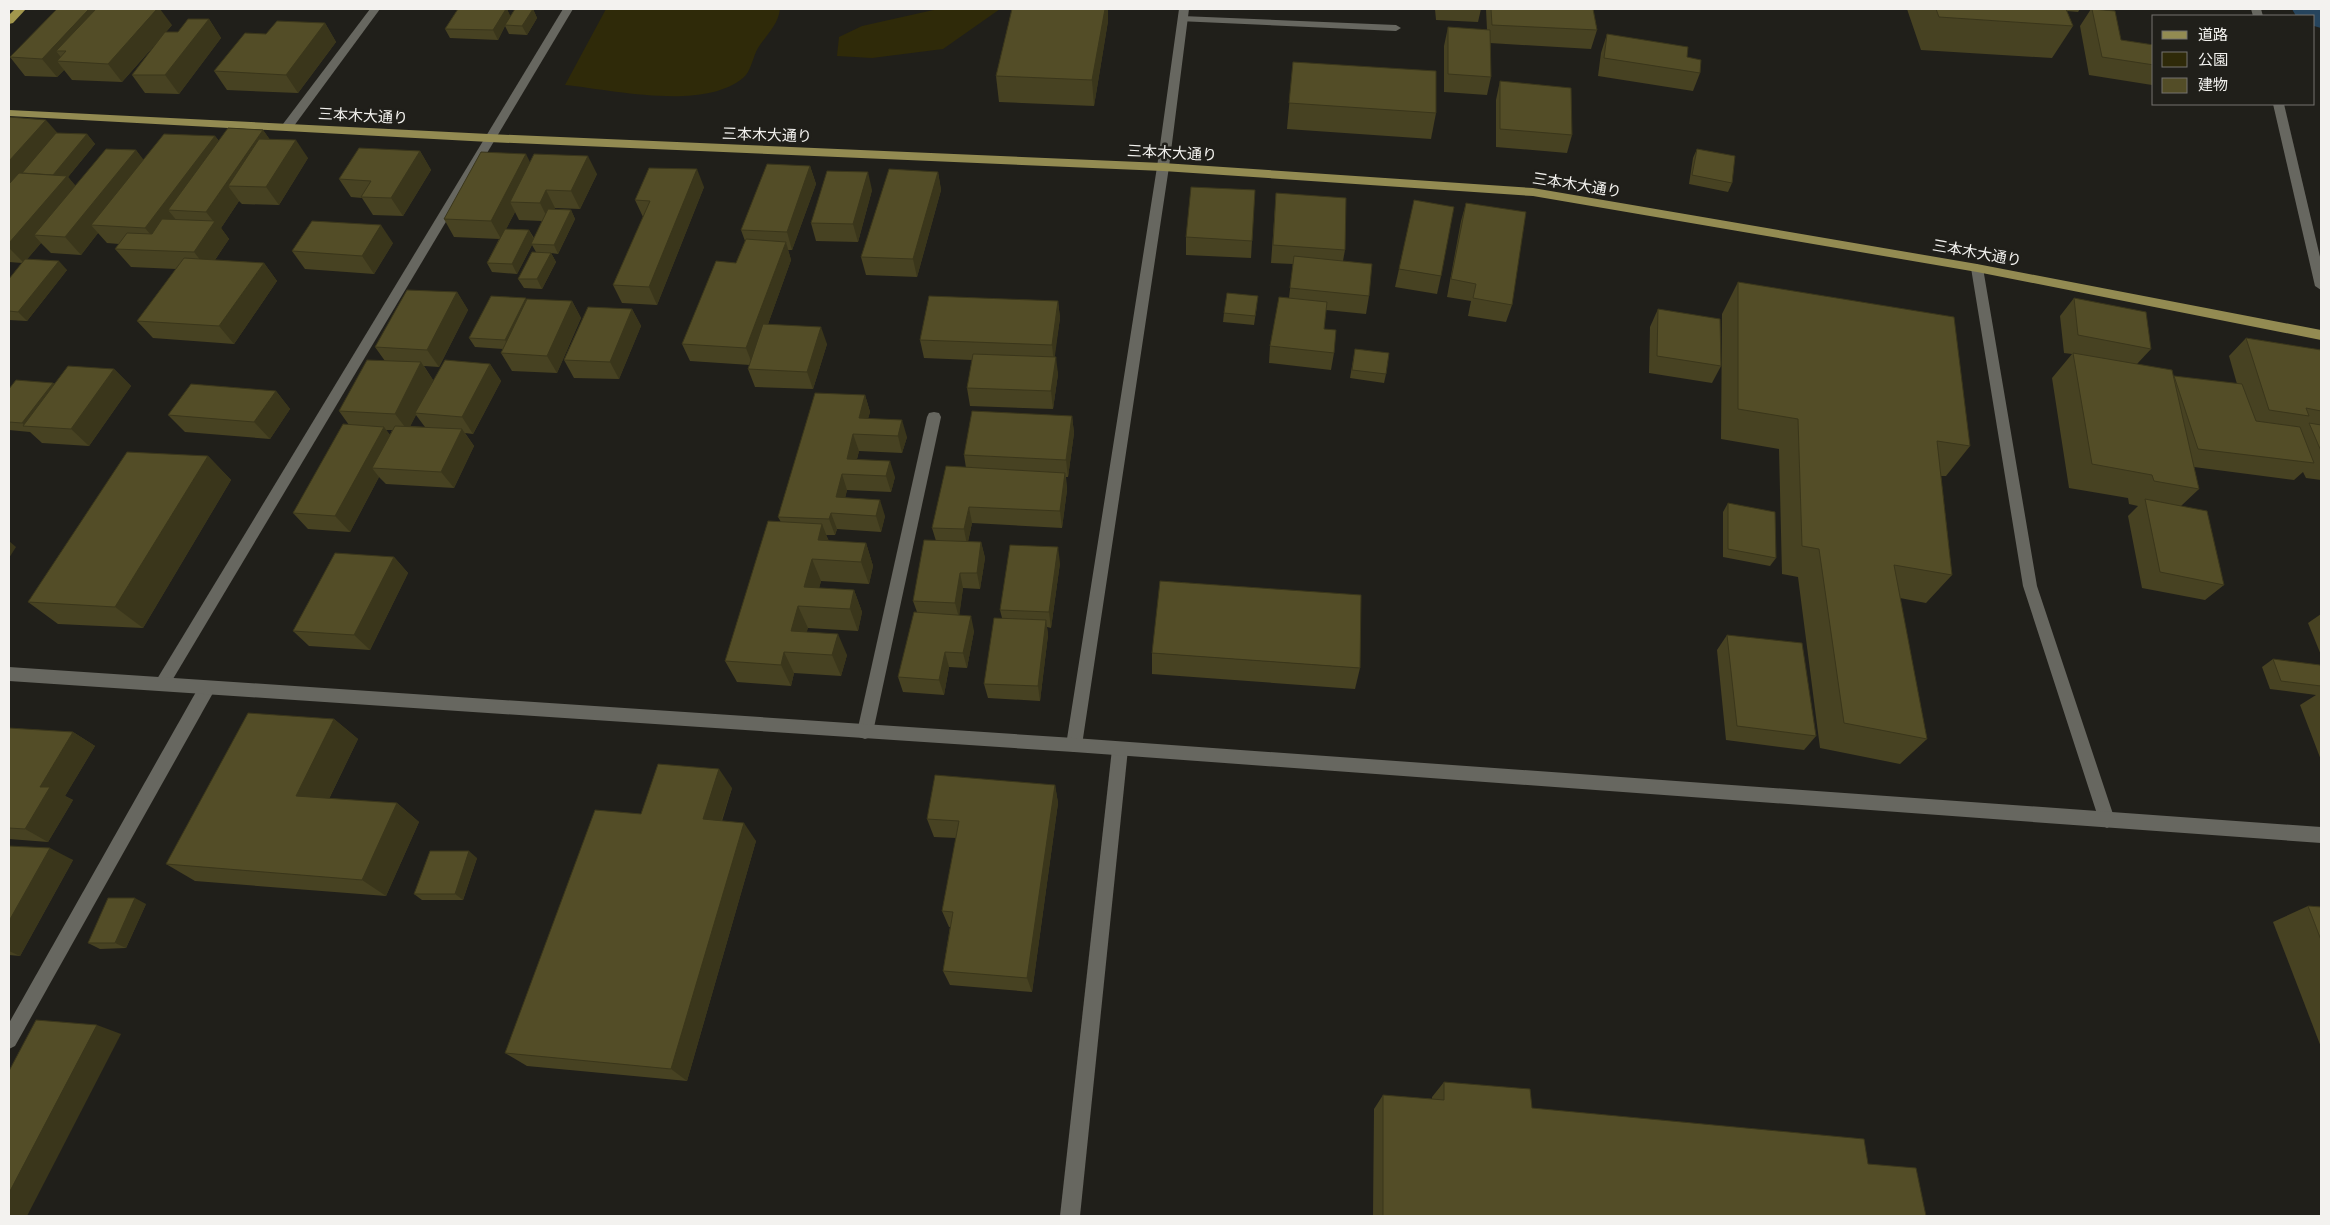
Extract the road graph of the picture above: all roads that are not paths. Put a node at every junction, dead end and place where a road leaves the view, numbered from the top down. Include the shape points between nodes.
1 (21, 9) edge
2 (375, 9) edge
3 (568, 9) edge
4 (1183, 14) edge
5 (9, 21) edge
6 (1396, 28) dead end
7 (2278, 105) edge
8 (9, 113) edge
9 (287, 128) junction
10 (489, 138) junction
11 (1163, 167) junction
12 (1977, 268) junction
13 (2321, 286) edge
14 (2321, 335) edge
15 (934, 417) dead end
16 (9, 674) edge
17 (162, 684) junction
18 (207, 688) junction
19 (865, 732) junction
20 (1074, 745) junction
21 (1120, 749) junction
22 (2107, 820) junction
23 (2321, 835) edge
24 (9, 1040) edge
25 (1070, 1216) edge

1 - 5 highway
2 - 9 street
3 - 10 street
4 - 6 street
4 - 11 street
7 - 13 street
8 - 9 main road, 三本木大通り
9 - 10 main road, 三本木大通り
10 - 11 main road, 三本木大通り
10 - 17 street
11 - 12 main road, 三本木大通り via 1533,192
11 - 20 street
12 - 14 main road, 三本木大通り
12 - 22 street via 2030,586
15 - 19 street
16 - 17 street
17 - 18 street
18 - 19 street
18 - 24 street
19 - 20 street
20 - 21 street
21 - 22 street
21 - 25 street
22 - 23 street

